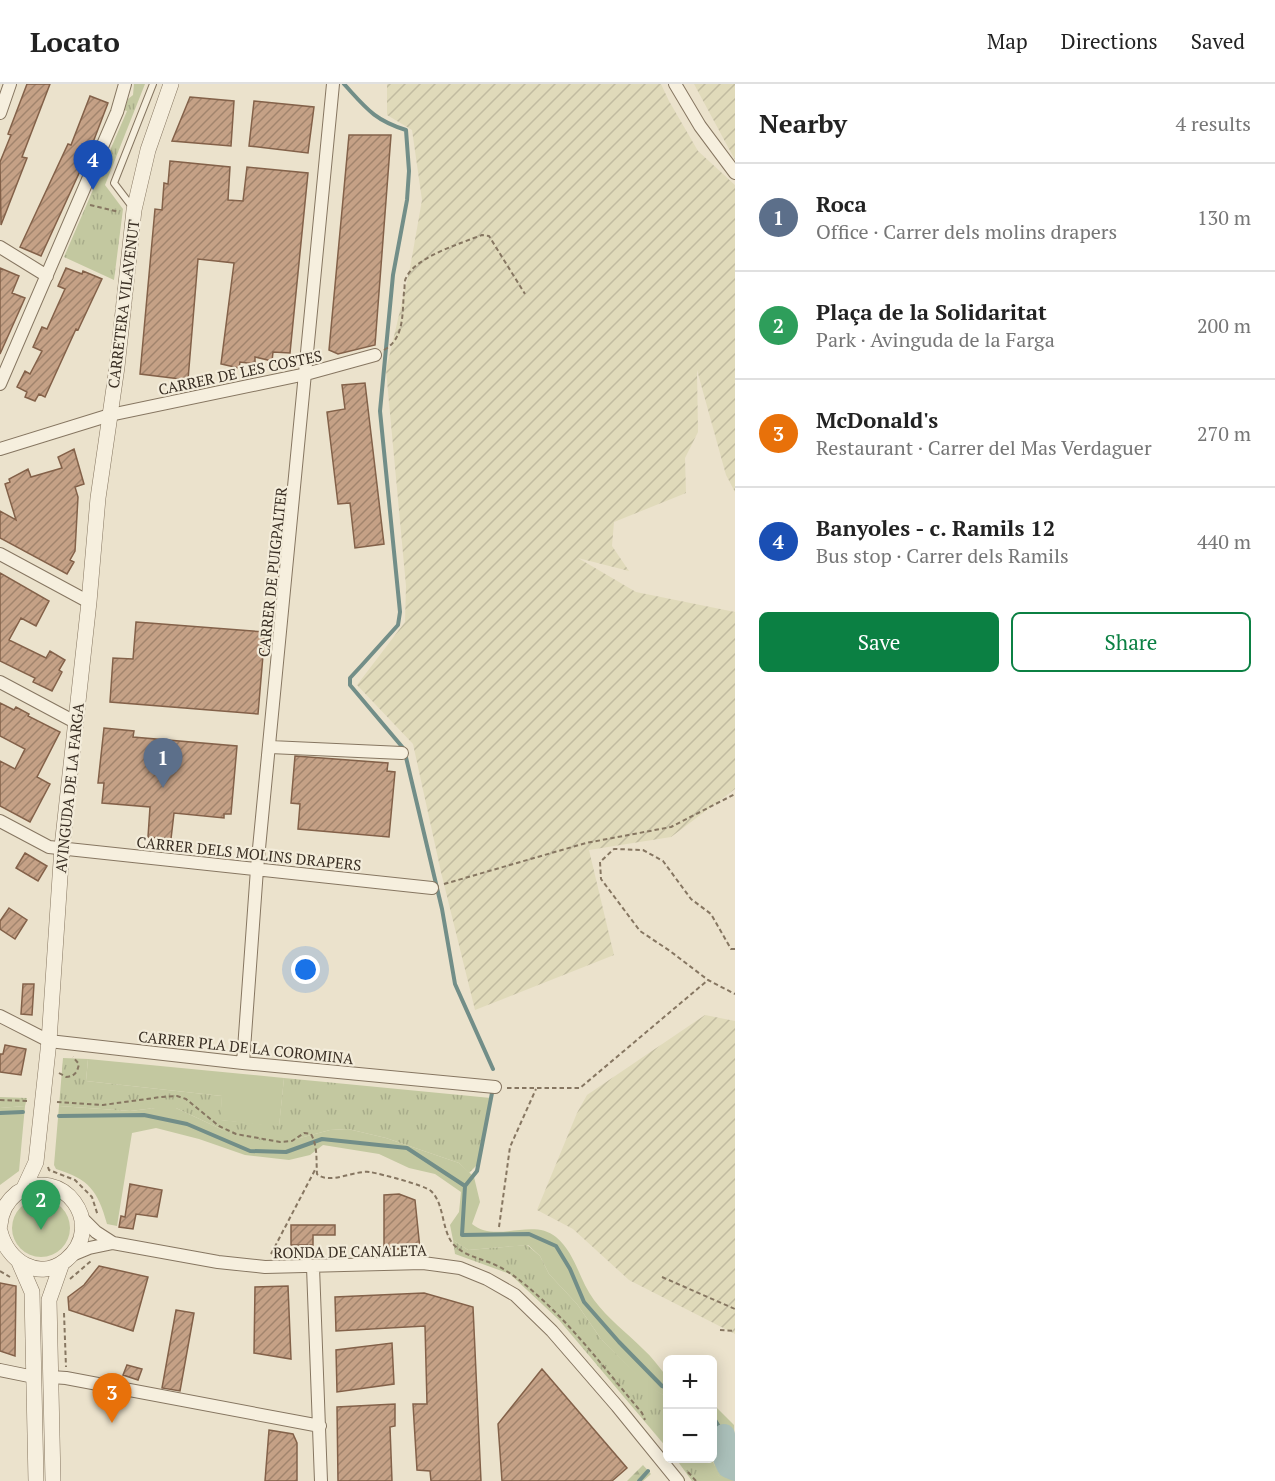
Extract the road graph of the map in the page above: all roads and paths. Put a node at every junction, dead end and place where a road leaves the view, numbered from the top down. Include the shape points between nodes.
1 (10, 84) edge
2 (125, 84) edge
3 (153, 84) edge
4 (171, 84) edge
5 (333, 84) edge
6 (675, 84) edge
7 (0, 113) edge
8 (735, 173) edge
9 (79, 201) junction
10 (134, 213) junction
11 (0, 248) edge
12 (47, 276) junction
13 (525, 294) dead end
14 (375, 355) joint
15 (306, 374) junction
16 (0, 384) edge
17 (110, 415) junction
18 (0, 449) edge
19 (0, 554) edge
20 (89, 602) junction
21 (0, 682) edge
22 (75, 722) junction
23 (270, 747) junction
24 (402, 753) dead end
25 (735, 794) edge
26 (0, 821) edge
27 (62, 847) junction
28 (257, 869) junction
29 (432, 888) joint
30 (735, 949) edge
31 (708, 980) junction
32 (735, 994) edge
33 (0, 1016) edge
34 (49, 1041) junction
35 (69, 1054) dead end
36 (243, 1063) junction
37 (56, 1068) dead end
38 (495, 1087) joint
39 (536, 1089) junction
40 (0, 1100) edge
41 (42, 1101) junction
42 (318, 1160) dead end
43 (36, 1162) junction
44 (316, 1167) dead end
45 (46, 1186) junction
46 (23, 1190) junction
47 (3, 1205) edge
48 (82, 1218) junction
49 (0, 1225) edge
50 (499, 1227) dead end
51 (0, 1231) edge
52 (113, 1243) junction
53 (67, 1259) junction
54 (19, 1262) junction
55 (264, 1267) junction
56 (313, 1267) junction
57 (662, 1277) dead end
58 (735, 1310) edge
59 (720, 1330) dead end
60 (735, 1331) edge
61 (0, 1370) edge
62 (34, 1377) junction
63 (51, 1377) junction
64 (320, 1426) junction
65 (36, 1481) edge
66 (53, 1481) edge
67 (321, 1481) edge
68 (678, 1481) edge

1 - 7 street
2 - 9 street
3 - 10 lane via 114,183
4 - 10 street, CARRETERA VILAVENUT via 148,150
5 - 15 street, CARRER DE PUIGPALTER
6 - 8 street
9 - 10 path
9 - 12 street
10 - 17 street, CARRETERA VILAVENUT
11 - 12 street
12 - 16 street
13 - 14 path via 489,236 482,235 416,266 406,278 396,341
14 - 15 street, CARRER DE LES COSTES
15 - 17 street, CARRER DE LES COSTES
15 - 23 street, CARRER DE PUIGPALTER
17 - 18 street
17 - 20 street, AVINGUDA DE LA FARGA
19 - 20 street
20 - 22 street, AVINGUDA DE LA FARGA
21 - 22 street
22 - 27 street, AVINGUDA DE LA FARGA
23 - 24 street
23 - 28 street, CARRER DE PUIGPALTER
25 - 29 path via 670,827 586,843
26 - 27 street, CARRER DELS MOLINS DRAPERS via 49,847
27 - 28 street, CARRER DELS MOLINS DRAPERS
27 - 34 street, AVINGUDA DE LA FARGA
28 - 29 street, CARRER DELS MOLINS DRAPERS
28 - 36 street, CARRER DE PUIGPALTER
30 - 31 path via 731,949 711,914 692,899 663,861 643,850 614,849 600,862 601,879 640,931
31 - 32 path
31 - 39 path via 580,1088
33 - 34 street, CARRER PLA DE LA COROMINA
34 - 36 street, CARRER PLA DE LA COROMINA
34 - 41 street, AVINGUDA DE LA FARGA
35 - 37 path via 79,1064 78,1071 66,1077
36 - 38 street, CARRER PLA DE LA COROMINA
38 - 39 path
39 - 50 path via 510,1147
40 - 41 path
41 - 42 path via 103,1106 177,1096 236,1134 280,1142 292,1141 308,1132
41 - 43 street, AVINGUDA DE LA FARGA
43 - 45 street, AVINGUDA DE LA FARGA
43 - 46 street, AVINGUDA DE LA FARGA
44 - 55 path
45 - 46 street
45 - 48 street via 69,1196
46 - 47 street
47 - 49 street
48 - 52 street, RONDA DE CANALETA
48 - 53 street via 79,1244
51 - 54 street via 2,1242
52 - 53 street, RONDA DE CANALETA via 89,1248
52 - 55 street, RONDA DE CANALETA
53 - 54 street via 40,1269
53 - 63 street via 50,1300
54 - 62 street via 32,1292
55 - 56 street, RONDA DE CANALETA
56 - 64 street
56 - 68 street, RONDA DE CANALETA via 423,1263 460,1268 496,1284 515,1296 552,1331
57 - 58 path
59 - 60 path
61 - 62 street
62 - 65 street
63 - 64 street
63 - 66 street
64 - 67 street

